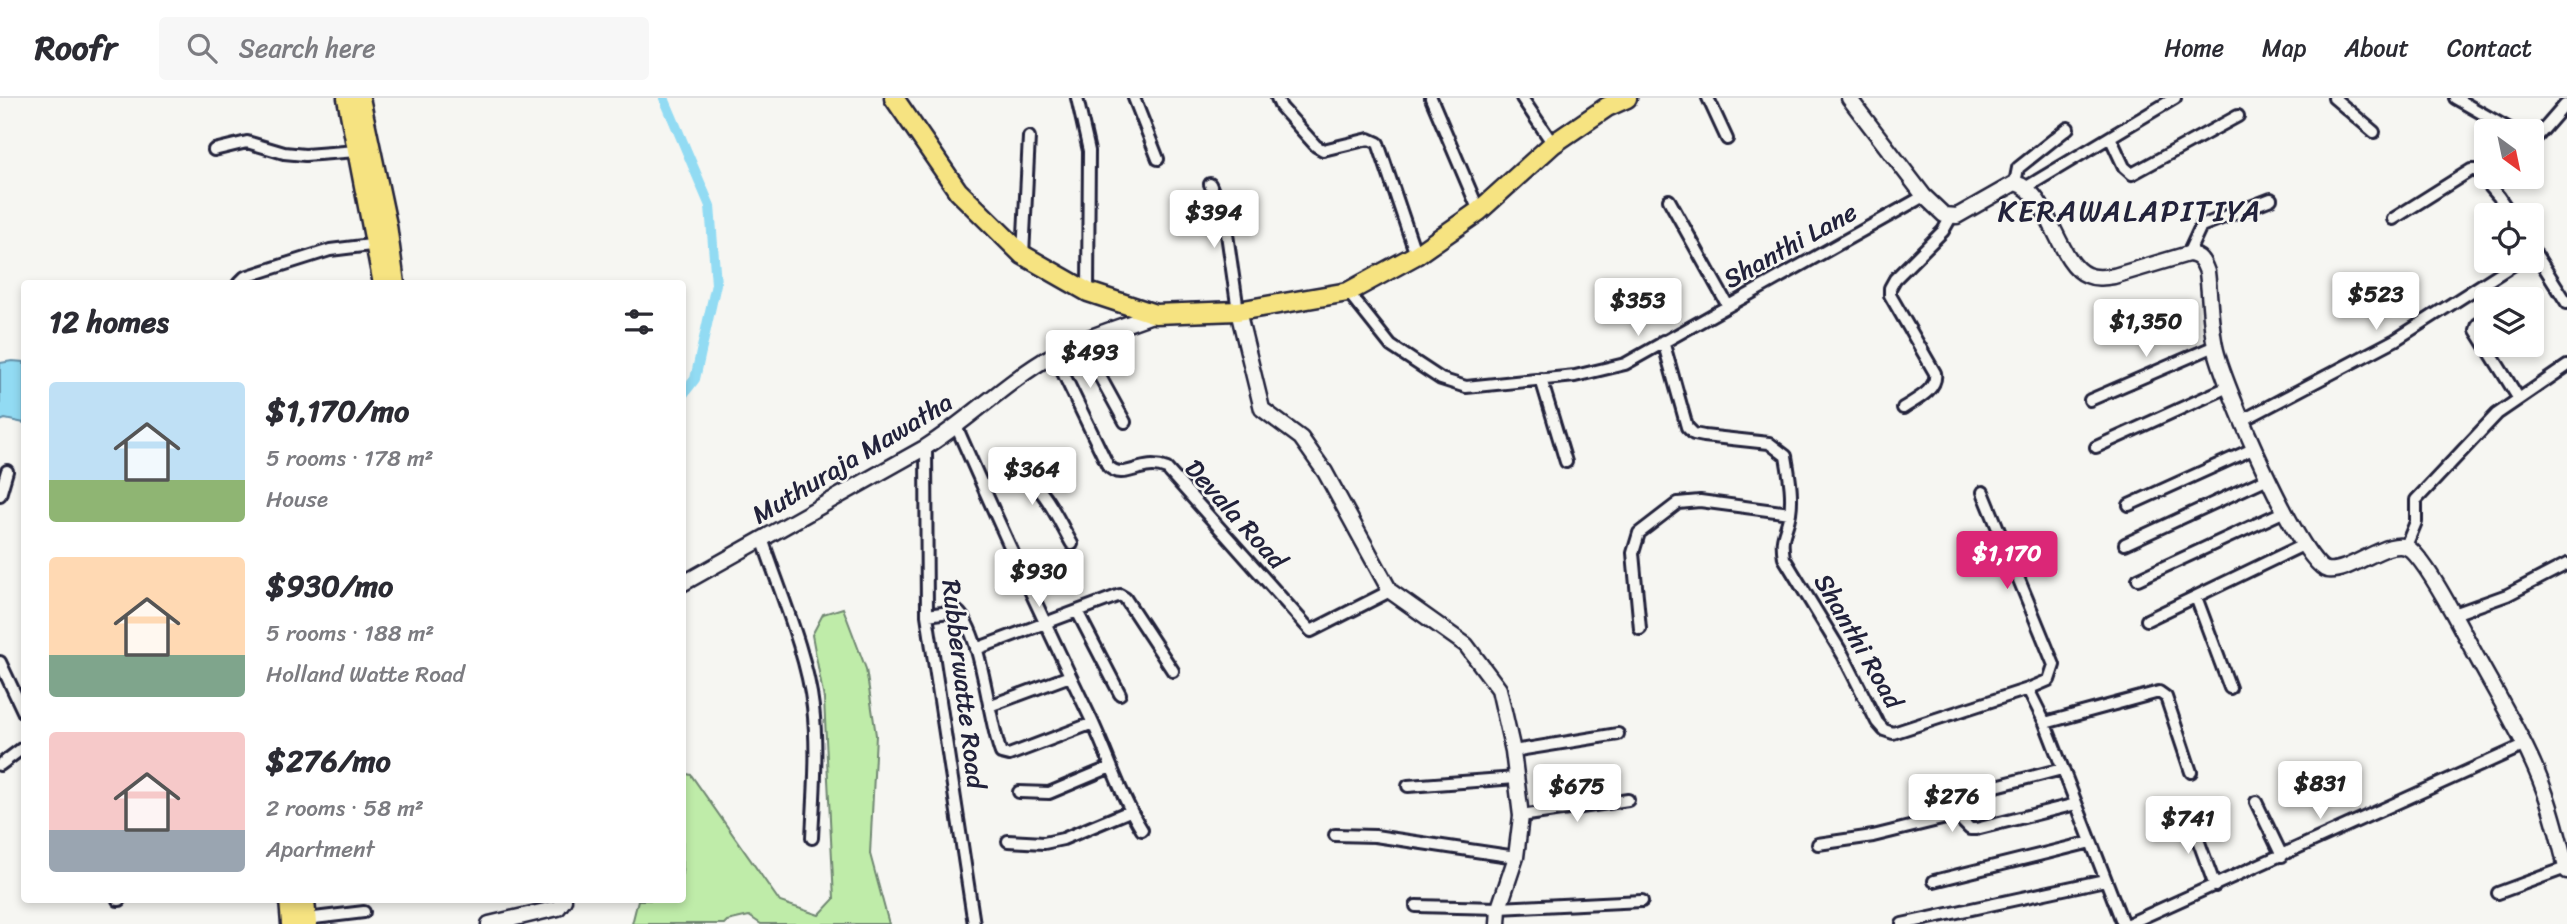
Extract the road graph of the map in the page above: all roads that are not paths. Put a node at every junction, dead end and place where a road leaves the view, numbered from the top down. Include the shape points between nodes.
1 (347, 98) edge
2 (360, 98) edge
3 (894, 98) edge
4 (1077, 98) edge
5 (1134, 98) edge
6 (1277, 98) edge
7 (1431, 98) edge
8 (1522, 98) edge
9 (1627, 98) edge
10 (1708, 98) edge
11 (1849, 98) edge
12 (2175, 98) edge
13 (2334, 98) edge
14 (2455, 98) edge
15 (2554, 98) edge
16 (1604, 102) edge
17 (2566, 105) edge
18 (2238, 116) dead end
19 (2492, 119) edge
20 (2068, 128) dead end
21 (2544, 129) edge
22 (2374, 132) dead end
23 (1030, 137) dead end
24 (2110, 137) junction
25 (1727, 139) dead end
26 (1553, 144) junction
27 (214, 150) dead end
28 (357, 151) junction
29 (1158, 159) dead end
30 (1210, 184) dead end
31 (2020, 186) junction
32 (1924, 197) junction
33 (2271, 199) dead end
34 (1669, 200) dead end
35 (2503, 203) edge
36 (1479, 211) junction
37 (1951, 217) junction
38 (2393, 219) dead end
39 (382, 243) junction
40 (2188, 254) junction
41 (1023, 255) junction
42 (1416, 255) junction
43 (2544, 267) edge
44 (2500, 273) edge
45 (243, 280) edge
46 (383, 280) edge
47 (394, 280) edge
48 (2485, 283) junction
49 (2488, 287) edge
50 (1088, 292) junction
51 (1348, 292) junction
52 (2567, 303) edge
53 (1728, 306) junction
54 (1238, 311) junction
55 (1154, 314) junction
56 (1663, 341) junction
57 (1081, 342) junction
58 (2215, 346) junction
59 (1054, 354) junction
60 (2493, 357) edge
61 (2567, 366) edge
62 (1541, 379) junction
63 (2228, 387) junction
64 (2519, 399) junction
65 (2090, 400) dead end
66 (1903, 408) dead end
67 (2243, 420) junction
68 (1125, 422) dead end
69 (957, 428) junction
70 (926, 447) junction
71 (2096, 447) dead end
72 (2255, 449) junction
73 (1566, 462) dead end
74 (7, 471) dead end
75 (2268, 478) junction
76 (983, 487) junction
77 (1983, 492) dead end
78 (0, 495) edge
79 (2129, 505) dead end
80 (2285, 510) junction
81 (1790, 513) junction
82 (763, 541) junction
83 (1072, 544) dead end
84 (2125, 544) dead end
85 (2304, 545) junction
86 (2406, 546) junction
87 (2567, 564) edge
88 (2138, 579) dead end
89 (686, 582) edge
90 (1390, 591) junction
91 (2196, 597) junction
92 (1078, 613) junction
93 (2454, 614) junction
94 (927, 615) junction
95 (2147, 620) dead end
96 (1045, 624) junction
97 (1640, 629) dead end
98 (976, 649) junction
99 (0, 662) edge
100 (1173, 671) dead end
101 (1070, 676) junction
102 (2230, 688) dead end
103 (2028, 689) junction
104 (1121, 694) dead end
105 (989, 706) junction
106 (21, 707) edge
107 (1093, 723) junction
108 (2045, 723) junction
109 (1618, 734) dead end
110 (2524, 746) junction
111 (21, 749) edge
112 (1513, 751) junction
113 (0, 765) edge
114 (1111, 767) junction
115 (2062, 769) junction
116 (2191, 772) dead end
117 (1516, 778) junction
118 (1408, 786) dead end
119 (1019, 792) dead end
120 (1628, 800) dead end
121 (2256, 802) dead end
122 (2076, 804) junction
123 (1919, 806) dead end
124 (1130, 811) junction
125 (2189, 815) dead end
126 (1521, 816) junction
127 (2561, 826) edge
128 (1142, 830) dead end
129 (1335, 835) dead end
130 (812, 838) dead end
131 (1008, 841) dead end
132 (2091, 842) junction
133 (1818, 844) dead end
134 (2282, 856) junction
135 (1516, 857) junction
136 (2567, 870) edge
137 (2105, 880) junction
138 (1934, 881) dead end
139 (2215, 886) junction
140 (2498, 892) dead end
141 (1642, 901) dead end
142 (291, 903) edge
143 (304, 903) edge
144 (562, 903) edge
145 (1416, 906) dead end
146 (1499, 908) junction
147 (364, 912) dead end
148 (301, 922) edge
149 (495, 923) edge
150 (974, 924) edge
151 (1498, 924) edge
152 (1902, 924) edge
153 (2125, 924) edge

1 - 28 main road
2 - 39 main road
3 - 41 main road via 958,191
4 - 50 street via 1088,151
5 - 29 street
6 - 42 street via 1322,150 1370,139 1378,143
7 - 36 street
8 - 26 street
9 - 16 main road
10 - 25 street
11 - 32 street
12 - 24 street
13 - 22 street
14 - 19 street
15 - 17 street
16 - 26 main road
17 - 21 street
18 - 24 street via 2132,174
20 - 31 street via 2018,168
23 - 41 street
24 - 31 street
26 - 36 main road
27 - 28 street via 247,142 305,155
28 - 39 main road
30 - 54 street via 1225,220
31 - 37 street
31 - 40 street via 2035,197 2074,264 2086,275 2114,276
32 - 37 street via 1937,211
32 - 53 street, Shanthi Lane
33 - 40 street via 2201,226
34 - 53 street
35 - 38 street via 2476,170 2471,170
36 - 42 main road
37 - 66 street via 1890,288 1936,380
39 - 45 street via 330,250
39 - 46 main road
39 - 47 main road
40 - 58 street via 2199,257 2207,272
41 - 50 main road
42 - 51 main road
43 - 52 street
44 - 48 street
48 - 49 street
48 - 67 street via 2395,340
50 - 55 main road
51 - 54 main road
51 - 62 street, Shanthi Lane via 1391,346 1441,379 1466,387
53 - 56 street, Shanthi Lane
54 - 55 main road
54 - 90 street via 1262,409 1301,438 1325,472
55 - 57 street, Muthuraja Mawatha
56 - 62 street, Shanthi Lane via 1625,364
56 - 81 street, Shanthi Road via 1687,428 1694,434 1777,447 1786,456
57 - 59 street, Muthuraja Mawatha
57 - 68 street
58 - 63 street
58 - 65 street
59 - 69 street, Muthuraja Mawatha
59 - 90 street, Devala Road via 1108,466 1121,474 1147,465 1167,469 1311,631
60 - 64 street
61 - 64 street
62 - 73 street
63 - 67 street
63 - 71 street
64 - 86 street via 2497,414 2416,500 2416,522
67 - 72 street
69 - 70 street, Muthuraja Mawatha
69 - 76 street
70 - 82 street, Muthuraja Mawatha
70 - 94 street, Rubberwatte Road
72 - 75 street
72 - 79 street
74 - 78 street
75 - 80 street
75 - 84 street
76 - 83 street via 1012,477 1031,480
76 - 96 street
77 - 103 street via 2054,666 2049,680
80 - 85 street
80 - 88 street
81 - 97 street via 1689,501 1668,510 1635,541
81 - 103 street, Shanthi Road via 1781,540 1784,558 1884,730 1893,733
82 - 89 street, Muthuraja Mawatha
82 - 130 street via 813,704
85 - 86 street via 2320,567 2335,570 2391,547
85 - 91 street
86 - 93 street
87 - 93 street via 2507,595
90 - 112 street via 1466,645 1492,678 1499,689
91 - 95 street
91 - 102 street
92 - 96 street
92 - 100 street via 1114,596 1125,598
92 - 104 street
93 - 110 street
94 - 98 street via 960,613
94 - 150 street, Rubberwatte Road
96 - 98 street
96 - 101 street
98 - 105 street
99 - 106 street
101 - 105 street
101 - 107 street
103 - 108 street
105 - 107 street via 1004,755
107 - 114 street
108 - 115 street
108 - 116 street via 2159,692 2166,697
109 - 112 street
110 - 127 street
110 - 134 street
111 - 113 street
112 - 117 street
114 - 119 street via 1049,793
114 - 124 street
115 - 122 street
115 - 123 street
117 - 118 street
117 - 126 street
120 - 126 street
121 - 134 street
122 - 132 street
122 - 133 street via 1976,829 1954,816
124 - 128 street
124 - 131 street via 1063,839
125 - 139 street
126 - 135 street
127 - 136 street
129 - 135 street via 1375,836
132 - 137 street
132 - 138 street
134 - 139 street
135 - 146 street
136 - 140 street
137 - 152 street
137 - 153 street
139 - 153 street
141 - 146 street
142 - 148 main road
143 - 148 main road
144 - 149 street via 558,908
145 - 146 street
146 - 151 street
147 - 148 street

